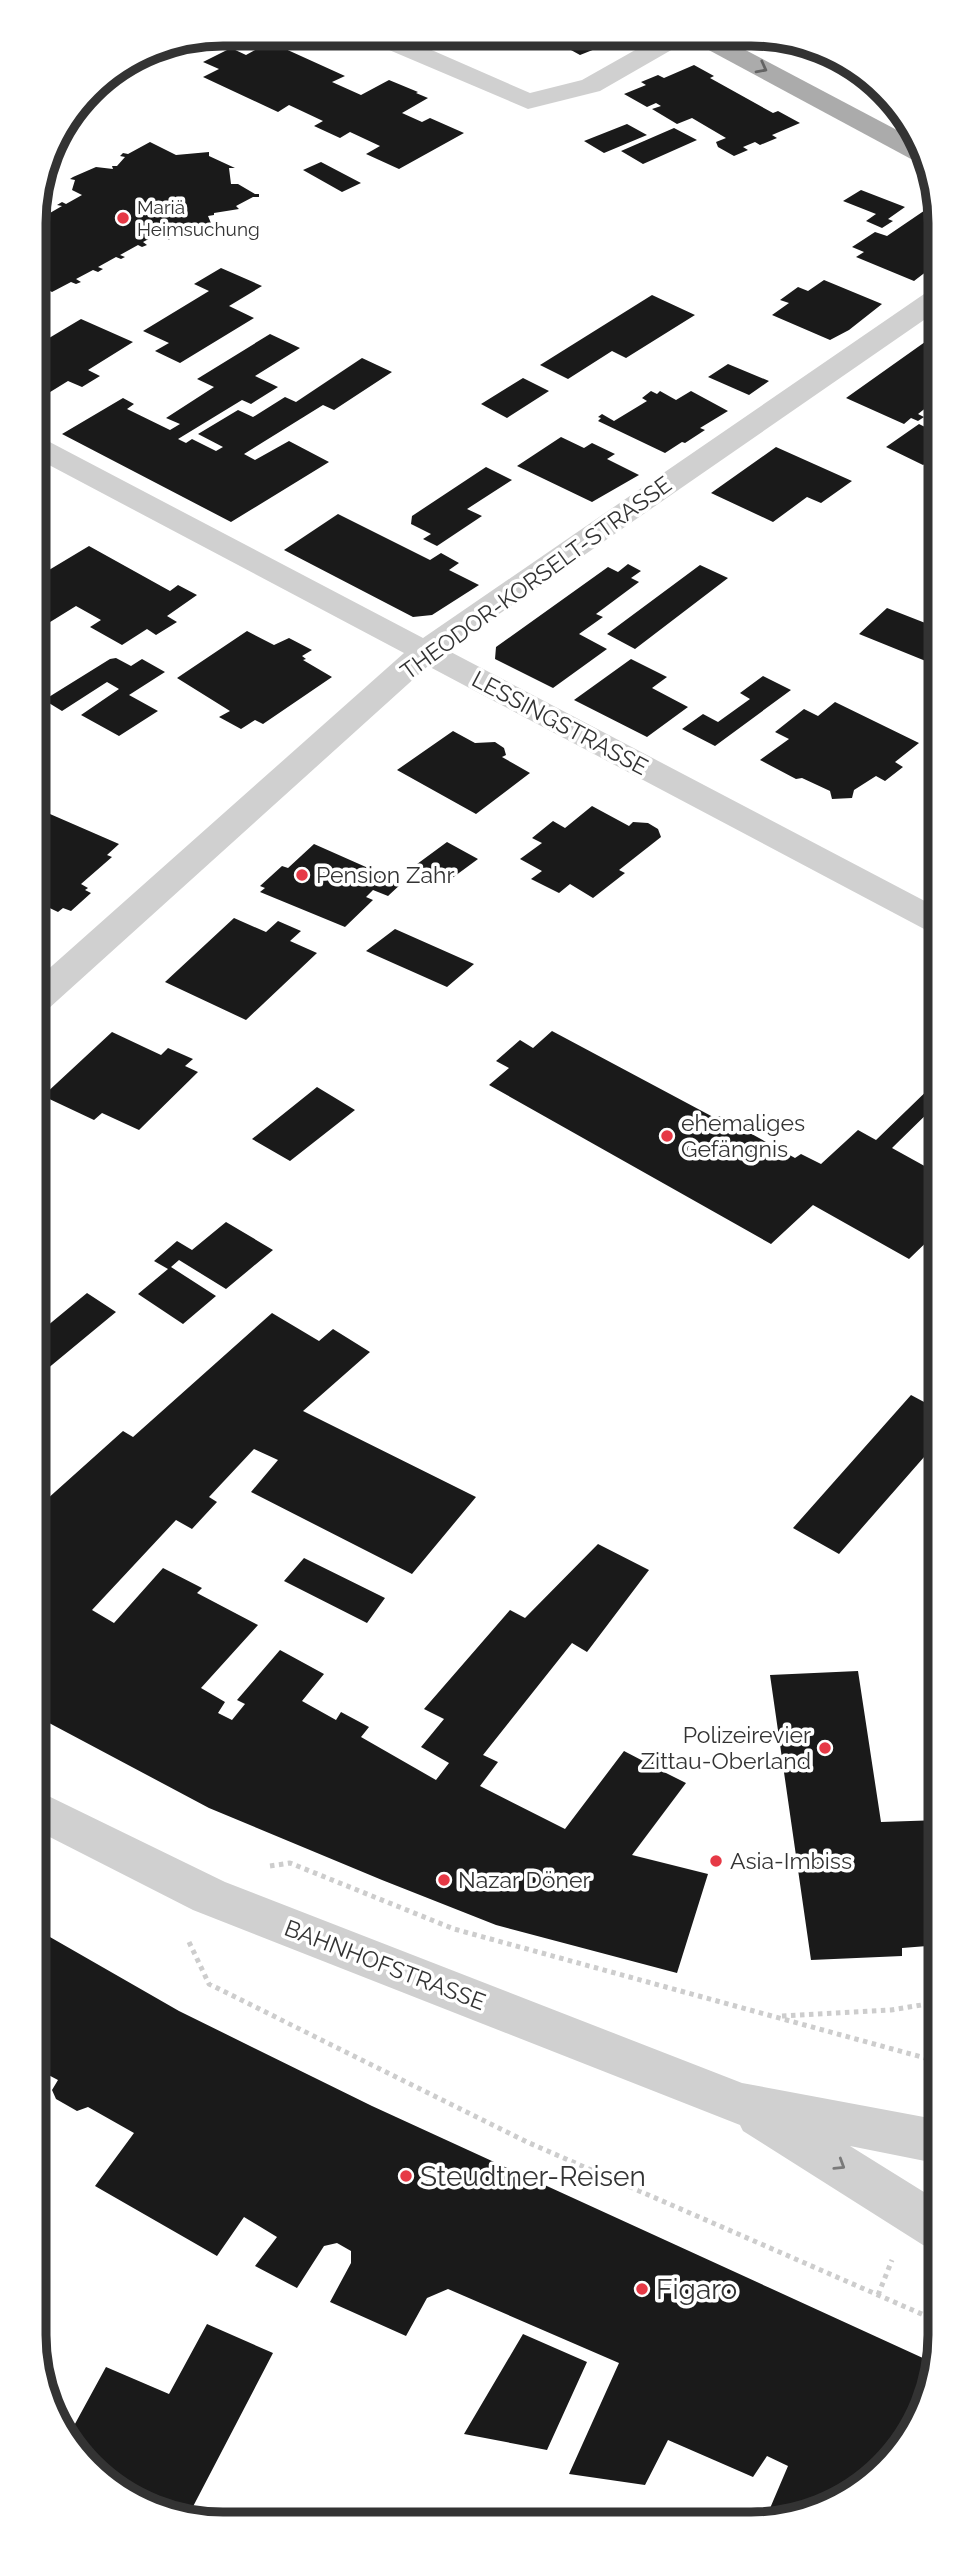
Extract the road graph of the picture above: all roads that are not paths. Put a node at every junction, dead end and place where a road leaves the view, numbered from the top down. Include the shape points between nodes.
1 (400, 46) edge
2 (661, 46) edge
3 (720, 46) edge
4 (912, 149) edge
5 (928, 304) edge
6 (46, 451) edge
7 (425, 651) junction
8 (928, 917) edge
9 (46, 992) edge
10 (46, 1814) edge
11 (741, 2104) junction
12 (928, 2140) edge
13 (928, 2221) edge

1 - 2 street via 528,101 591,86
3 -> 4 main road
5 - 7 street, THEODOR-KORSELT-STRASSE
6 - 7 street, LESSINGSTRASSE
7 - 8 street, LESSINGSTRASSE
7 - 9 street, THEODOR-KORSELT-STRASSE
10 - 11 street, BAHNHOFSTRASSE via 209,1896
11 - 12 street, BAHNHOFSTRASSE
11 -> 13 street, BAHNHOFSTRASSE

